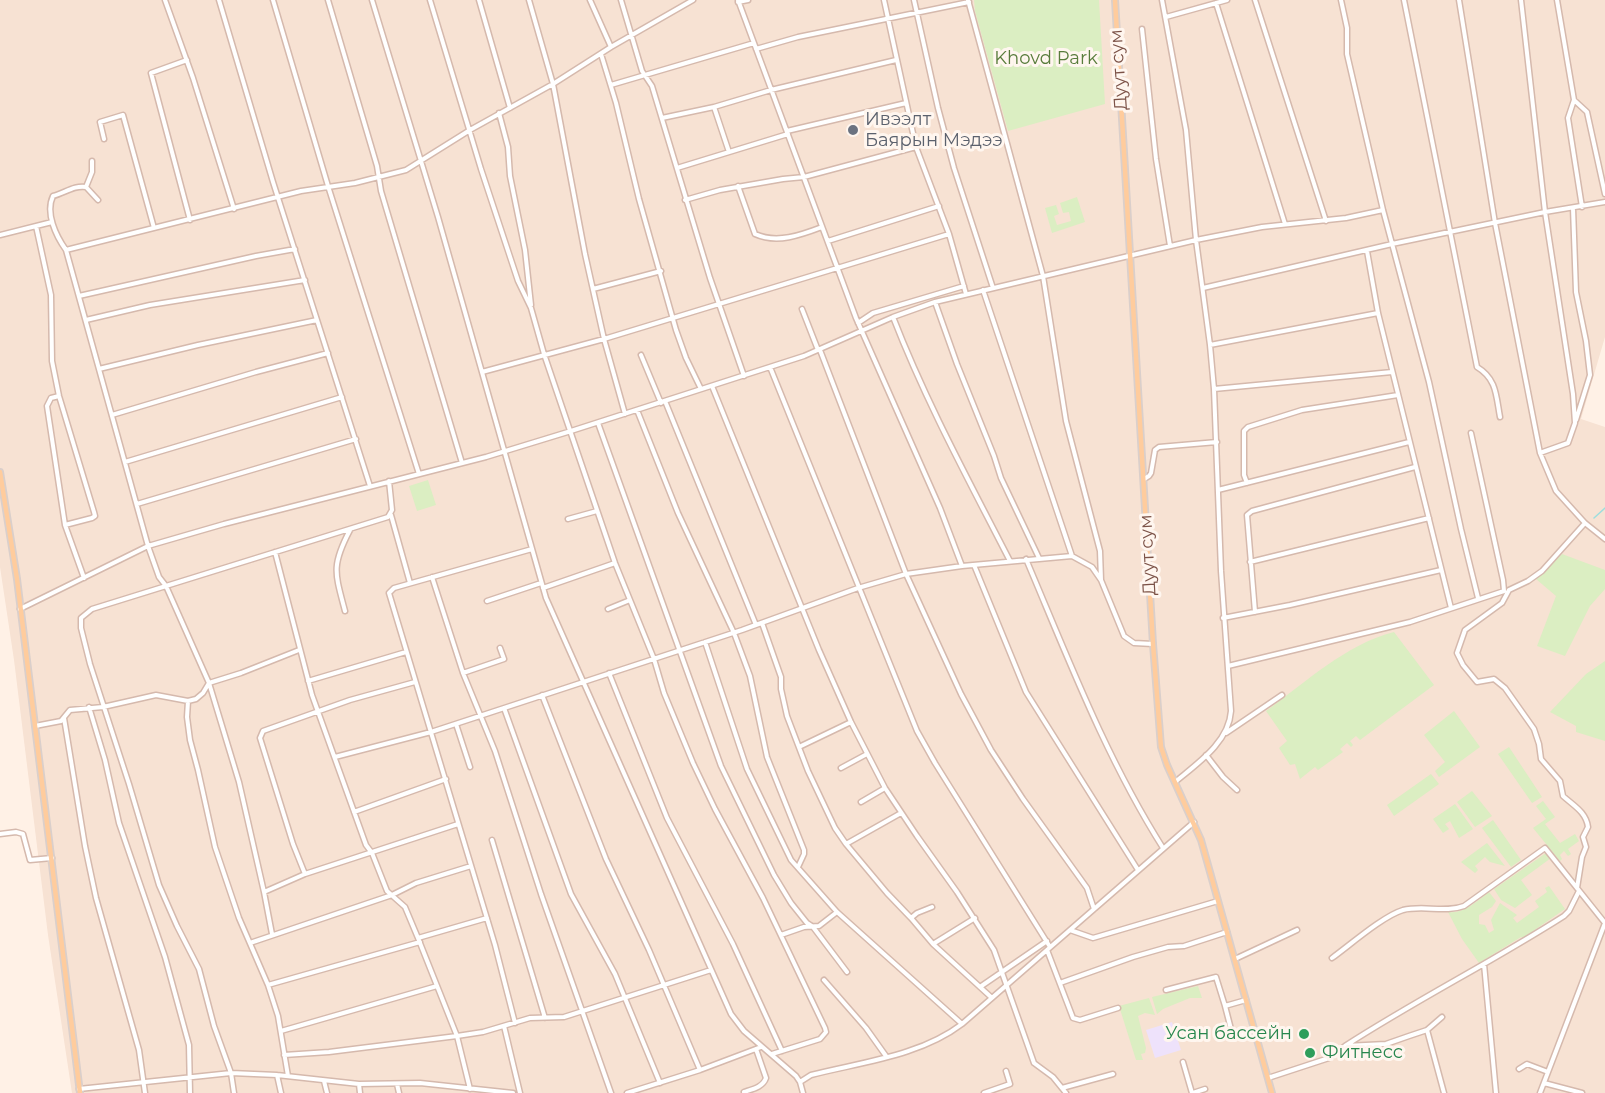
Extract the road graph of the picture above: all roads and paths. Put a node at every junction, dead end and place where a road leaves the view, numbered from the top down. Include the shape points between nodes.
1 (165, 0) edge
2 (219, 0) edge
3 (273, 0) edge
4 (328, 0) edge
5 (372, 0) edge
6 (430, 0) edge
7 (479, 0) edge
8 (529, 0) edge
9 (590, 0) edge
10 (621, 0) edge
11 (693, 0) edge
12 (748, 0) edge
13 (884, 0) edge
14 (914, 0) edge
15 (1115, 0) edge
16 (1162, 0) edge
17 (1227, 0) edge
18 (1255, 0) edge
19 (1341, 0) edge
20 (1404, 0) edge
21 (1459, 0) edge
22 (1521, 0) edge
23 (1557, 0) edge
24 (738, 1) edge
25 (968, 1) edge
26 (1216, 3) junction
27 (917, 12) junction
28 (1166, 17) junction
29 (888, 18) junction
30 (1142, 29) dead end
31 (632, 34) junction
32 (754, 43) junction
33 (611, 47) junction
34 (756, 49) junction
35 (601, 54) junction
36 (187, 60) junction
37 (896, 60) junction
38 (645, 75) junction
39 (553, 84) junction
40 (610, 85) junction
41 (771, 90) junction
42 (1574, 99) junction
43 (906, 103) junction
44 (714, 107) junction
45 (510, 108) junction
46 (499, 113) junction
47 (662, 118) junction
48 (470, 130) junction
49 (787, 133) junction
50 (104, 140) dead end
51 (916, 147) junction
52 (729, 152) junction
53 (92, 161) dead end
54 (421, 161) junction
55 (676, 168) junction
56 (379, 177) junction
57 (804, 177) junction
58 (86, 186) junction
59 (328, 186) junction
60 (738, 186) junction
61 (1605, 194) edge
62 (278, 198) junction
63 (98, 200) dead end
64 (686, 200) junction
65 (1605, 202) edge
66 (939, 206) junction
67 (1582, 207) junction
68 (1573, 208) junction
69 (234, 209) junction
70 (1383, 210) junction
71 (1545, 212) junction
72 (190, 220) junction
73 (1326, 221) junction
74 (52, 222) junction
75 (1495, 223) junction
76 (1285, 224) junction
77 (36, 226) junction
78 (822, 227) junction
79 (154, 228) junction
80 (1450, 232) junction
81 (949, 234) junction
82 (0, 235) edge
83 (1196, 240) junction
84 (828, 241) junction
85 (1392, 244) junction
86 (1170, 246) junction
87 (295, 249) junction
88 (66, 250) junction
89 (1367, 251) junction
90 (1131, 255) junction
91 (837, 268) junction
92 (661, 271) junction
93 (1043, 276) junction
94 (305, 280) junction
95 (964, 286) junction
96 (993, 288) junction
97 (1203, 288) junction
98 (593, 290) junction
99 (983, 290) junction
100 (966, 294) junction
101 (79, 297) junction
102 (935, 302) junction
103 (718, 303) junction
104 (531, 308) junction
105 (802, 309) dead end
106 (1378, 313) junction
107 (673, 317) junction
108 (893, 317) junction
109 (86, 320) junction
110 (317, 320) junction
111 (858, 323) junction
112 (862, 331) junction
113 (604, 339) junction
114 (1210, 345) junction
115 (819, 350) junction
116 (328, 353) junction
117 (544, 354) junction
118 (641, 355) dead end
119 (770, 368) junction
120 (99, 369) junction
121 (483, 372) junction
122 (1392, 372) junction
123 (744, 376) junction
124 (712, 386) junction
125 (701, 389) junction
126 (1214, 389) junction
127 (1398, 395) junction
128 (59, 396) junction
129 (342, 397) junction
130 (663, 402) junction
131 (637, 410) junction
132 (625, 414) junction
133 (112, 415) junction
134 (1500, 417) dead end
135 (598, 423) junction
136 (1575, 423) junction
137 (571, 431) junction
138 (1471, 433) dead end
139 (356, 439) junction
140 (1217, 442) junction
141 (1409, 442) junction
142 (505, 452) junction
143 (1540, 453) junction
144 (125, 462) junction
145 (462, 463) junction
146 (1416, 467) junction
147 (0, 472) edge
148 (419, 474) junction
149 (1144, 479) junction
150 (389, 481) junction
151 (1247, 483) junction
152 (370, 486) junction
153 (1218, 490) junction
154 (137, 504) junction
155 (597, 512) junction
156 (391, 514) junction
157 (1429, 518) junction
158 (568, 519) dead end
159 (1585, 523) junction
160 (65, 525) junction
161 (350, 529) junction
162 (1605, 538) edge
163 (148, 546) junction
164 (532, 549) junction
165 (275, 552) junction
166 (1072, 556) junction
167 (1039, 558) junction
168 (1026, 559) junction
169 (1010, 561) junction
170 (1250, 562) junction
171 (615, 563) junction
172 (974, 565) junction
173 (962, 566) junction
174 (1441, 570) junction
175 (906, 574) junction
176 (432, 577) junction
177 (84, 578) junction
178 (1101, 580) junction
179 (410, 583) junction
180 (166, 586) junction
181 (542, 586) junction
182 (858, 588) junction
183 (1506, 591) junction
184 (1478, 598) junction
185 (630, 600) junction
186 (487, 601) dead end
187 (1451, 608) junction
188 (20, 609) junction
189 (608, 609) dead end
190 (803, 609) junction
191 (345, 611) dead end
192 (1255, 612) junction
193 (1223, 618) junction
194 (762, 623) junction
195 (756, 625) junction
196 (734, 633) junction
197 (705, 642) junction
198 (1153, 644) junction
199 (500, 648) dead end
200 (299, 650) junction
201 (680, 650) junction
202 (406, 652) junction
203 (654, 658) junction
204 (1228, 666) junction
205 (463, 672) junction
206 (609, 673) junction
207 (308, 681) junction
208 (583, 681) junction
209 (209, 682) junction
210 (415, 682) junction
211 (542, 695) junction
212 (1282, 695) dead end
213 (188, 701) junction
214 (103, 707) junction
215 (89, 708) junction
216 (504, 708) junction
217 (318, 711) junction
218 (481, 716) junction
219 (64, 718) junction
220 (851, 722) junction
221 (456, 724) junction
222 (35, 726) junction
223 (431, 732) junction
224 (1224, 734) junction
225 (799, 747) junction
226 (867, 754) junction
227 (1206, 755) junction
228 (335, 757) junction
229 (470, 767) dead end
230 (841, 768) dead end
231 (446, 779) junction
232 (1175, 782) junction
233 (885, 788) junction
234 (1237, 790) dead end
235 (861, 802) dead end
236 (354, 812) junction
237 (901, 813) junction
238 (1194, 822) junction
239 (458, 824) junction
240 (0, 834) edge
241 (492, 840) dead end
242 (846, 844) junction
243 (1163, 848) junction
244 (372, 853) junction
245 (51, 858) junction
246 (471, 866) junction
247 (798, 867) junction
248 (1138, 870) junction
249 (305, 874) junction
250 (1578, 889) junction
251 (264, 892) junction
252 (392, 895) junction
253 (1218, 901) junction
254 (932, 907) dead end
255 (1094, 909) junction
256 (837, 912) junction
257 (487, 918) junction
258 (911, 918) junction
259 (975, 918) junction
260 (1605, 923) edge
261 (813, 927) junction
262 (1071, 930) junction
263 (1297, 930) dead end
264 (1227, 932) junction
265 (272, 934) junction
266 (781, 935) junction
267 (419, 940) junction
268 (1047, 941) junction
269 (250, 943) junction
270 (933, 944) junction
271 (1048, 949) junction
272 (1332, 958) dead end
273 (1234, 959) junction
274 (1485, 964) junction
275 (711, 970) junction
276 (847, 972) dead end
277 (1002, 973) junction
278 (824, 980) dead end
279 (1060, 983) junction
280 (664, 984) junction
281 (268, 985) junction
282 (1008, 985) junction
283 (437, 986) junction
284 (980, 987) junction
285 (1166, 990) dead end
286 (624, 996) junction
287 (992, 998) junction
288 (1246, 1000) junction
289 (1225, 1006) junction
290 (1118, 1008) dead end
291 (583, 1010) junction
292 (1442, 1017) dead end
293 (545, 1018) junction
294 (515, 1023) junction
295 (962, 1024) junction
296 (504, 1026) junction
297 (1254, 1030) junction
298 (1426, 1030) junction
299 (280, 1031) junction
300 (457, 1036) junction
301 (762, 1046) junction
302 (1345, 1046) junction
303 (756, 1049) junction
304 (782, 1051) junction
305 (771, 1054) junction
306 (284, 1055) junction
307 (886, 1057) junction
308 (1183, 1062) dead end
309 (1519, 1069) dead end
310 (700, 1070) junction
311 (1006, 1071) dead end
312 (1548, 1072) junction
313 (231, 1073) junction
314 (1113, 1074) dead end
315 (277, 1075) junction
316 (288, 1076) junction
317 (189, 1077) junction
318 (1268, 1078) junction
319 (324, 1081) junction
320 (143, 1082) junction
321 (800, 1082) junction
322 (660, 1083) junction
323 (1544, 1083) junction
324 (359, 1084) junction
325 (397, 1084) junction
326 (1062, 1088) junction
327 (470, 1089) junction
328 (1205, 1089) dead end
329 (80, 1091) edge
330 (744, 1092) edge
331 (145, 1093) edge
332 (190, 1093) edge
333 (234, 1093) edge
334 (281, 1093) edge
335 (327, 1093) edge
336 (360, 1093) edge
337 (399, 1093) edge
338 (513, 1093) edge
339 (520, 1093) edge
340 (610, 1093) edge
341 (627, 1093) edge
342 (803, 1093) edge
343 (984, 1093) edge
344 (1066, 1093) edge
345 (1192, 1093) edge
346 (1272, 1093) edge
347 (1444, 1093) edge
348 (1496, 1093) edge
349 (1540, 1093) edge
350 (1582, 1093) edge

1 - 36 street
2 - 62 street
3 - 59 street
4 - 56 street
5 - 54 street
6 - 48 street
7 - 45 street
8 - 39 street
9 - 33 street
10 - 31 street
11 - 31 street
12 - 24 street
13 - 29 street
14 - 27 street
15 - 90 main road, Дуут сум
16 - 28 street
17 - 26 street
18 - 73 street
19 - 70 street via 1347,54
20 - 80 street
21 - 75 street
22 - 71 street
23 - 42 street
24 - 32 street
25 - 27 street
25 - 93 street
26 - 28 street
26 - 76 street
27 - 29 street
27 - 96 street via 954,168
28 - 83 street via 1185,130
29 - 34 street
29 - 37 street
30 - 86 street
31 - 33 street
31 - 38 street
32 - 34 street
32 - 38 street
33 - 35 street
34 - 41 street
35 - 39 street
35 - 40 street
36 - 69 street
36 - 72 street via 151,73
37 - 41 street
37 - 43 street
38 - 40 street
38 - 47 street
39 - 45 street
39 - 98 street
40 - 92 street
41 - 44 street
41 - 49 street
42 - 61 street via 1587,112
42 - 67 street via 1568,118
43 - 49 street
43 - 51 street
44 - 47 street
44 - 52 street
45 - 46 street
46 - 48 street
46 - 104 street via 525,250
47 - 55 street
48 - 54 street
48 - 104 street via 518,281
49 - 52 street
49 - 57 street
50 - 79 street via 100,122 123,115
51 - 57 street
51 - 66 street
52 - 55 street
53 - 58 street
54 - 56 street via 406,170
54 - 121 street
55 - 64 street
56 - 59 street
56 - 145 street
57 - 60 street
57 - 78 street
58 - 63 street
58 - 74 street via 53,196 49,205
59 - 62 street
59 - 148 street
60 - 64 street
60 - 78 street via 755,234 763,238 781,238
62 - 69 street
62 - 87 street
64 - 103 street
65 - 67 street
66 - 81 street
66 - 84 street
67 - 68 street
68 - 71 street
68 - 136 street via 1576,292 1590,375
69 - 72 street
70 - 73 street
70 - 85 street
71 - 75 street
71 - 136 street
72 - 79 street
73 - 76 street
74 - 77 street
74 - 88 street
75 - 80 street
75 - 143 street
76 - 83 street
77 - 82 street
77 - 128 street via 51,295 52,361
78 - 84 street
79 - 88 street
80 - 85 street
80 - 134 street via 1478,367 1494,384
81 - 91 street
81 - 95 street
83 - 86 street
83 - 97 street
84 - 91 street
85 - 89 street
85 - 184 street via 1429,382
86 - 90 street
87 - 94 street
87 - 101 street
88 - 101 street
89 - 97 street
89 - 106 street
90 - 93 street
90 - 149 main road, Дуут сум
91 - 103 street
91 - 111 street
92 - 98 street
92 - 107 street
93 - 96 street
93 - 178 street via 1066,421 1100,551
94 - 109 street via 150,305
94 - 110 street
95 - 100 street
95 - 111 street via 873,313
96 - 99 street
97 - 114 street
98 - 113 street
99 - 100 street
99 - 166 street
100 - 102 street
101 - 109 street
102 - 108 street
102 - 167 street via 1001,478
103 - 107 street
103 - 123 street
104 - 117 street
105 - 115 street
106 - 114 street
106 - 122 street
107 - 113 street
107 - 125 street
108 - 112 street
108 - 169 street via 932,409
109 - 120 street
110 - 116 street
110 - 120 street
111 - 112 street
112 - 115 street
112 - 173 street
113 - 117 street
113 - 132 street
114 - 126 street
115 - 119 street
115 - 175 street
116 - 129 street
116 - 133 street
117 - 121 street
117 - 137 street
118 - 130 street
119 - 123 street
119 - 182 street
120 - 133 street
121 - 142 street
122 - 126 street
122 - 127 street
123 - 124 street
124 - 125 street
124 - 190 street
125 - 130 street
126 - 140 street
127 - 141 street
127 - 151 street via 1302,410 1248,427 1244,431
128 - 160 street via 51,398 47,406
128 - 160 street via 95,516
129 - 139 street
129 - 144 street
130 - 131 street
130 - 195 street
131 - 132 street
131 - 196 street via 678,513
132 - 135 street
133 - 144 street
135 - 137 street
135 - 201 street
136 - 143 street via 1568,443
137 - 142 street
137 - 155 street
138 - 183 street
139 - 152 street
139 - 154 street
140 - 149 street via 1159,447 1151,473
140 - 153 street
141 - 146 street
141 - 151 street
142 - 145 street
142 - 164 street
143 - 159 street via 1556,491
144 - 154 street
145 - 148 street
146 - 157 street
146 - 170 street via 1252,511 1247,515
147 - 188 main road
148 - 150 street
149 - 198 main road, Дуут сум
150 - 152 street
150 - 156 street
151 - 153 street
152 - 163 street
153 - 193 street
154 - 163 street
155 - 158 street
155 - 171 street
156 - 161 street
156 - 179 street
157 - 170 street
157 - 174 street
159 - 162 street
159 - 183 street via 1542,571
160 - 177 street
161 - 165 street
161 - 191 street via 339,550 335,573
163 - 177 street
163 - 180 street
164 - 176 street
164 - 181 street
165 - 180 street
165 - 200 street
166 - 167 street
166 - 178 street via 1092,567
167 - 168 street
168 - 169 street
168 - 243 street via 1100,732
169 - 172 street
170 - 192 street
171 - 181 street
171 - 185 street
172 - 173 street
172 - 248 street via 1026,692
173 - 175 street
174 - 187 street
174 - 192 street
175 - 182 street
175 - 255 street via 991,750 1087,888
176 - 179 street
176 - 205 street
177 - 188 street
178 - 198 street via 1124,636 1134,643
179 - 202 street via 389,593
180 - 209 street
180 - 214 street via 92,609 81,618
181 - 186 street
181 - 208 street
182 - 190 street
182 - 268 street via 926,748
183 - 184 street
183 - 250 street via 1502,603 1466,630 1457,656 1476,682 1494,679 1505,688 1534,729 1541,759 1560,781 1563,796 1586,819 1586,847
184 - 187 street
185 - 189 street
185 - 203 street
187 - 204 street via 1382,630
188 - 222 main road
190 - 194 street
190 - 220 street
192 - 193 street
193 - 204 street
194 - 195 street
194 - 225 street
195 - 196 street
196 - 197 street
196 - 247 street via 750,676 767,757 804,850
197 - 201 street
197 - 247 street via 747,770 778,836
198 - 232 main road, Дуут сум via 1161,747
199 - 205 street via 504,659
200 - 207 street
200 - 209 street
201 - 203 street
201 - 261 street via 729,786 774,875 791,903
202 - 207 street
202 - 210 street
203 - 206 street
203 - 266 street via 693,763
204 - 224 street via 1232,711
205 - 218 street
206 - 208 street
206 - 304 street via 668,818 733,944
207 - 217 street
208 - 211 street
208 - 275 street
209 - 213 street via 203,693
209 - 251 street via 239,782
210 - 217 street
210 - 223 street
211 - 216 street
211 - 280 street via 606,859
212 - 224 street
213 - 214 street via 156,695
213 - 269 street via 190,740 210,831
214 - 215 street
214 - 313 street via 159,885 199,969
215 - 219 street via 70,710
215 - 317 street via 119,823 165,957 189,1045
216 - 218 street
216 - 286 street via 571,894
217 - 228 street
217 - 249 street via 263,731 260,738
218 - 221 street
218 - 291 street
219 - 222 street
219 - 320 street via 96,898 136,1040
220 - 225 street
220 - 226 street
221 - 223 street
221 - 229 street
222 - 245 main road
223 - 228 street
223 - 231 street
224 - 227 street
225 - 242 street via 822,802
226 - 230 street
226 - 233 street
227 - 232 street
227 - 234 street
228 - 236 street
231 - 236 street
231 - 239 street
232 - 238 main road, Дуут сум
233 - 235 street
233 - 237 street
236 - 244 street
237 - 242 street
237 - 259 street
238 - 243 street
238 - 253 main road, Дуут сум
239 - 244 street
239 - 246 street
240 - 245 street via 23,834 30,860
241 - 293 street
242 - 258 street
243 - 248 street
244 - 249 street
244 - 252 street
245 - 329 main road
246 - 252 street
246 - 257 street
247 - 256 street
248 - 255 street
249 - 251 street
250 - 260 street
250 - 272 street via 1545,848 1464,906 1396,913
250 - 274 street via 1564,916
251 - 265 street
252 - 265 street
252 - 267 street via 405,907
253 - 262 street via 1093,938
253 - 264 main road, Дуут сум
254 - 258 street
255 - 262 street
256 - 261 street
256 - 295 street
257 - 267 street
257 - 294 street
258 - 270 street
259 - 270 street
259 - 277 street
260 - 312 street
261 - 266 street
261 - 276 street
262 - 271 street
263 - 273 street
264 - 273 main road, Дуут сум
264 - 279 street via 1133,957
265 - 269 street
266 - 304 street via 826,1032 820,1039
267 - 281 street
267 - 283 street
268 - 271 street
268 - 277 street
269 - 281 street
270 - 284 street
271 - 279 street
271 - 282 street
273 - 288 main road, Дуут сум
274 - 302 street
274 - 348 street
275 - 280 street
275 - 301 street via 734,1019
277 - 282 street
277 - 284 street
278 - 307 street
279 - 290 street via 1073,1018 1080,1020
280 - 286 street
280 - 310 street
281 - 299 street
282 - 287 street
282 - 326 street via 1034,1063
283 - 299 street
283 - 300 street
284 - 287 street
285 - 289 street via 1216,977
286 - 291 street
286 - 322 street
287 - 295 street
288 - 289 street
288 - 297 main road, Дуут сум
289 - 297 street via 1233,1034
291 - 293 street
291 - 340 street
292 - 298 street
293 - 294 street
294 - 296 street
295 - 307 street via 932,1044
296 - 300 street
296 - 339 street
297 - 318 main road, Дуут сум
298 - 302 street via 1386,1044
298 - 347 street
299 - 306 street
300 - 306 street
300 - 327 street
301 - 303 street
301 - 305 street
302 - 318 street via 1329,1058
303 - 310 street
303 - 330 street via 765,1082
304 - 305 street
305 - 321 street
306 - 316 street
307 - 321 street via 811,1075
308 - 345 street
309 - 312 street via 1527,1064
310 - 322 street
311 - 343 street via 1010,1084
312 - 323 street
313 - 315 street
313 - 317 street
313 - 333 street
314 - 326 street
315 - 316 street
315 - 334 street
316 - 319 street
317 - 320 street
317 - 332 street
318 - 346 main road, Дуут сум
319 - 324 street
319 - 335 street
320 - 329 street
320 - 331 street
321 - 342 street
322 - 341 street
323 - 349 street
323 - 350 street
324 - 325 street
324 - 336 street
325 - 327 street
325 - 337 street
326 - 344 street
327 - 338 street
328 - 345 street

